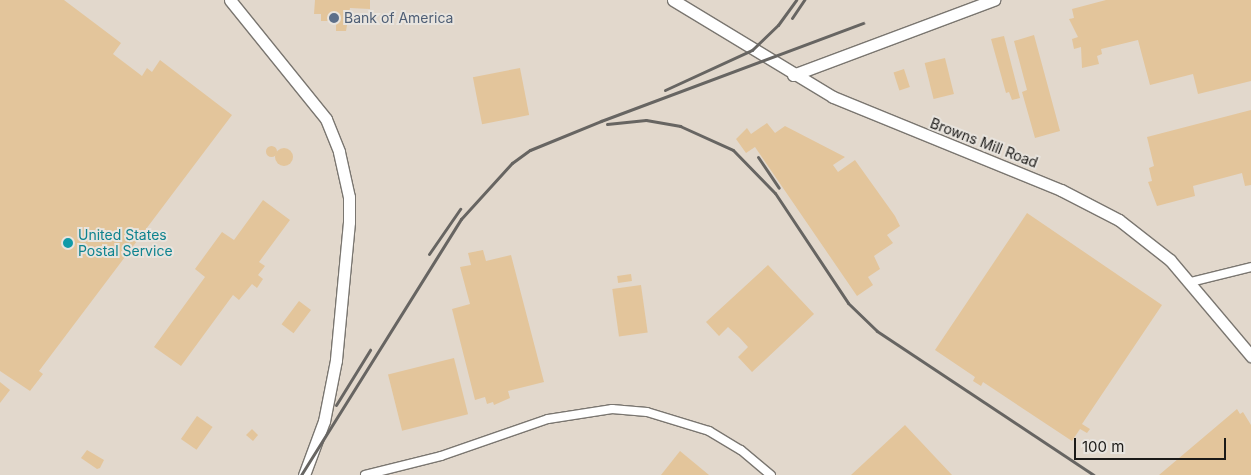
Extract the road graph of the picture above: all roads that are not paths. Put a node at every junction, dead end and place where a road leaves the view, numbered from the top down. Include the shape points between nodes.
1 (230, 0) edge
2 (672, 0) edge
3 (994, 0) edge
4 (793, 75) junction
5 (1251, 267) edge
6 (1191, 282) junction
7 (1251, 356) edge
8 (304, 475) edge
9 (365, 475) edge
10 (771, 475) edge

1 - 8 street via 326,119 340,152 349,197 336,360 324,421
2 - 4 street, Browns Mill Road
3 - 4 street
4 - 6 street, Browns Mill Road via 872,116 1092,204 1145,239
5 - 6 street
6 - 7 street, Browns Mill Road
9 - 10 street via 441,456 548,419 612,409 647,412 709,431 741,450

